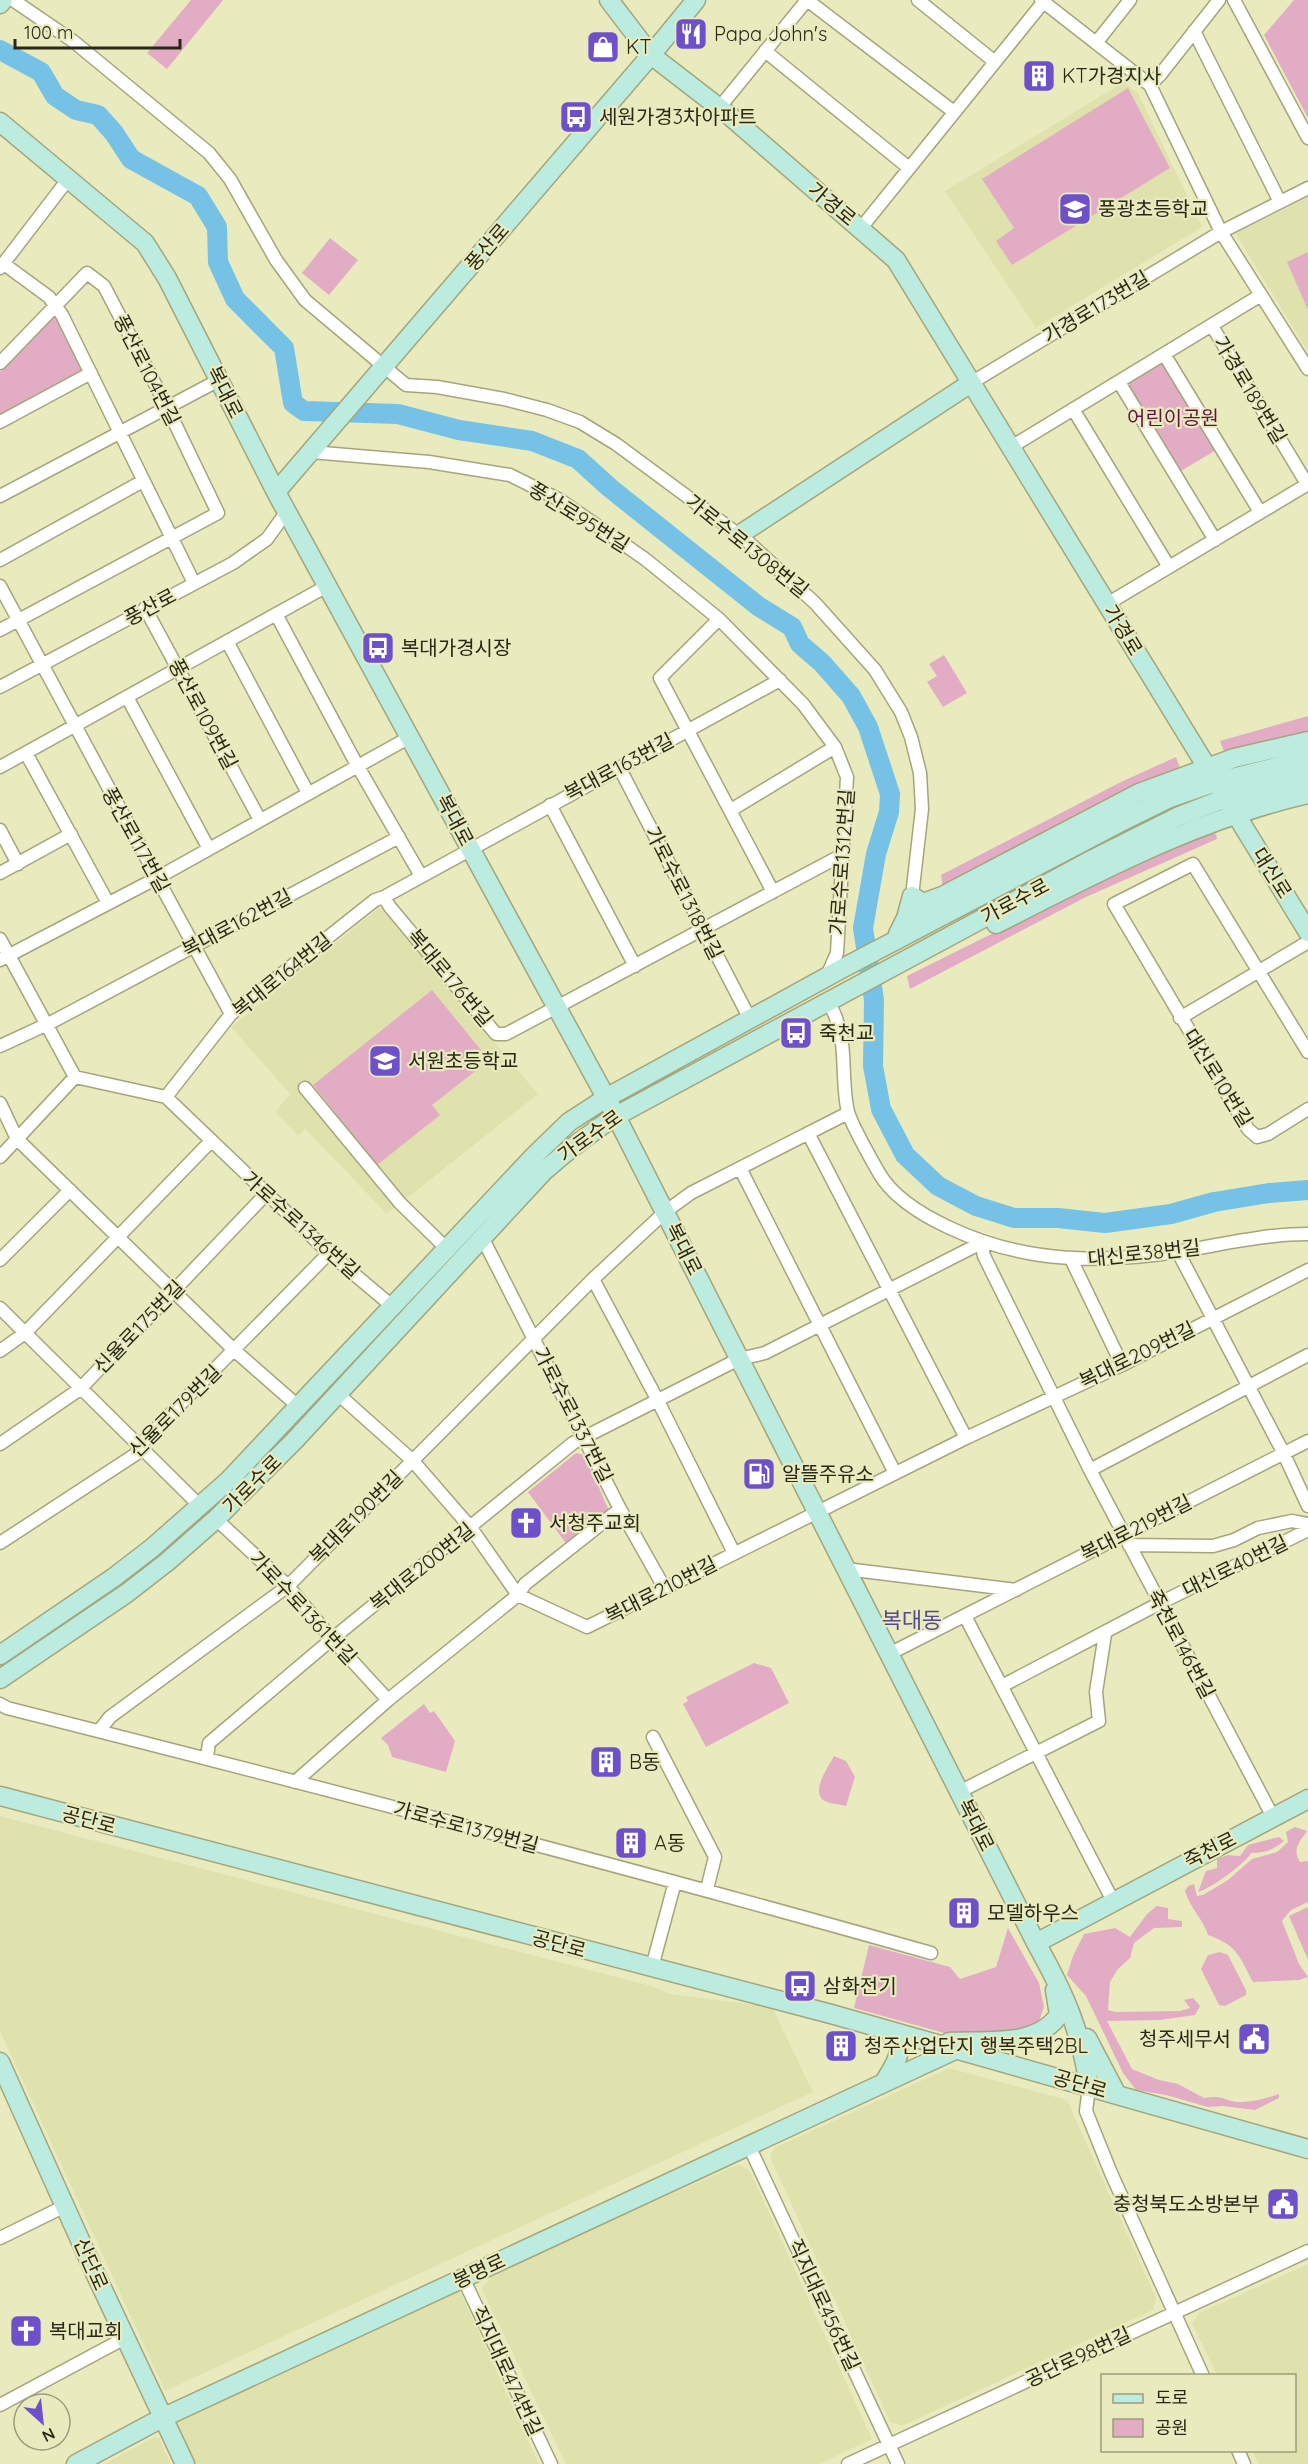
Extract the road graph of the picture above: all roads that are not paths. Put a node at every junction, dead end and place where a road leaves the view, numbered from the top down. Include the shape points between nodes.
1 (609, 0) edge
2 (696, 0) edge
3 (807, 0) edge
4 (1130, 0) edge
5 (1219, 0) edge
6 (1234, 0) edge
7 (4, 1) edge
8 (920, 1) edge
9 (1043, 1) edge
10 (1194, 31) junction
11 (1096, 43) junction
12 (765, 51) junction
13 (651, 56) junction
14 (995, 62) junction
15 (1150, 85) junction
16 (719, 108) junction
17 (954, 112) junction
18 (0, 122) edge
19 (1308, 138) edge
20 (909, 168) junction
21 (69, 178) junction
22 (1308, 188) edge
23 (1280, 202) junction
24 (861, 228) junction
25 (1221, 232) junction
26 (2, 266) edge
27 (1261, 295) junction
28 (56, 305) junction
29 (1212, 326) junction
30 (1164, 354) junction
31 (0, 363) edge
32 (383, 367) junction
33 (1308, 369) edge
34 (91, 373) junction
35 (219, 380) junction
36 (1119, 382) junction
37 (971, 383) junction
38 (167, 406) junction
39 (1073, 409) junction
40 (0, 422) edge
41 (120, 432) junction
42 (1011, 447) junction
43 (314, 448) junction
44 (143, 481) junction
45 (1308, 484) edge
46 (276, 492) junction
47 (0, 496) edge
48 (287, 511) junction
49 (1260, 513) junction
50 (739, 535) junction
51 (172, 538) junction
52 (1215, 540) junction
53 (0, 560) edge
54 (1169, 567) junction
55 (194, 583) junction
56 (0, 586) edge
57 (327, 586) junction
58 (1107, 604) junction
59 (145, 608) junction
60 (276, 614) junction
61 (719, 619) junction
62 (19, 621) junction
63 (0, 630) edge
64 (227, 641) junction
65 (42, 666) junction
66 (178, 668) junction
67 (780, 680) junction
68 (0, 687) edge
69 (127, 697) junction
70 (77, 726) junction
71 (687, 730) junction
72 (410, 737) junction
73 (1308, 741) edge
74 (835, 747) junction
75 (26, 753) junction
76 (1308, 759) edge
77 (357, 765) junction
78 (0, 767) edge
79 (619, 767) junction
80 (1308, 777) edge
81 (1221, 790) junction
82 (308, 793) junction
83 (1308, 794) edge
84 (550, 805) junction
85 (731, 810) junction
86 (260, 820) junction
87 (0, 830) edge
88 (71, 834) junction
89 (399, 837) junction
90 (470, 848) junction
91 (209, 849) junction
92 (842, 855) junction
93 (18, 864) junction
94 (0, 873) edge
95 (421, 876) junction
96 (158, 878) junction
97 (773, 892) junction
98 (946, 894) junction
99 (912, 896) junction
100 (384, 897) junction
101 (108, 903) junction
102 (703, 930) junction
103 (1308, 932) edge
104 (0, 939) edge
105 (895, 941) junction
106 (1308, 942) edge
107 (194, 946) junction
108 (4, 958) edge
109 (635, 966) junction
110 (1258, 972) junction
111 (826, 978) junction
112 (828, 1000) junction
113 (557, 1008) junction
114 (231, 1014) junction
115 (1180, 1018) junction
116 (750, 1019) junction
117 (47, 1024) junction
118 (0, 1046) edge
119 (1308, 1052) edge
120 (75, 1077) junction
121 (305, 1088) dead end
122 (165, 1097) junction
123 (606, 1098) junction
124 (0, 1103) edge
125 (1308, 1109) edge
126 (848, 1113) junction
127 (616, 1116) junction
128 (808, 1133) junction
129 (17, 1139) junction
130 (211, 1142) junction
131 (0, 1157) edge
132 (740, 1168) junction
133 (70, 1190) junction
134 (266, 1194) junction
135 (665, 1212) junction
136 (1308, 1234) edge
137 (117, 1237) junction
138 (483, 1239) junction
139 (981, 1243) junction
140 (446, 1248) junction
141 (1178, 1252) junction
142 (329, 1253) junction
143 (1071, 1259) junction
144 (0, 1260) edge
145 (1308, 1270) edge
146 (593, 1279) junction
147 (889, 1290) junction
148 (173, 1292) junction
149 (393, 1306) junction
150 (0, 1308) edge
151 (1213, 1318) junction
152 (820, 1325) junction
153 (25, 1333) junction
154 (535, 1340) junction
155 (234, 1350) junction
156 (0, 1351) edge
157 (1308, 1354) edge
158 (739, 1359) junction
159 (1122, 1365) junction
160 (1248, 1385) junction
161 (80, 1389) junction
162 (338, 1394) junction
163 (1052, 1396) junction
164 (657, 1399) junction
165 (298, 1407) junction
166 (584, 1437) junction
167 (966, 1438) junction
168 (1308, 1441) edge
169 (0, 1444) edge
170 (140, 1445) junction
171 (1283, 1452) junction
172 (412, 1460) junction
173 (1090, 1470) junction
174 (895, 1473) junction
175 (200, 1506) junction
176 (1308, 1506) edge
177 (620, 1509) junction
178 (817, 1512) junction
179 (216, 1519) junction
180 (1308, 1524) edge
181 (471, 1528) junction
182 (1308, 1530) edge
183 (1127, 1540) junction
184 (0, 1543) edge
185 (734, 1553) junction
186 (846, 1569) junction
187 (288, 1586) junction
188 (665, 1589) junction
189 (1016, 1590) junction
190 (518, 1595) junction
191 (1160, 1603) junction
192 (965, 1616) junction
193 (1105, 1634) junction
194 (332, 1639) junction
195 (889, 1654) junction
196 (0, 1655) edge
197 (0, 1679) edge
198 (1002, 1686) junction
199 (388, 1700) junction
200 (0, 1704) edge
201 (99, 1731) junction
202 (653, 1737) dead end
203 (1037, 1754) junction
204 (207, 1757) junction
205 (295, 1782) junction
206 (959, 1792) junction
207 (0, 1796) edge
208 (1308, 1799) edge
209 (1273, 1817) junction
210 (675, 1882) junction
211 (707, 1889) junction
212 (1113, 1901) junction
213 (1036, 1943) junction
214 (931, 1953) dead end
215 (652, 1967) junction
216 (1056, 1979) junction
217 (888, 2031) junction
218 (933, 2043) junction
219 (957, 2049) junction
220 (0, 2062) edge
221 (884, 2083) junction
222 (1089, 2087) junction
223 (1117, 2094) junction
224 (749, 2146) junction
225 (1308, 2149) edge
226 (65, 2206) junction
227 (0, 2238) edge
228 (1308, 2251) edge
229 (463, 2278) junction
230 (1174, 2312) junction
231 (125, 2338) junction
232 (1202, 2374) edge
233 (0, 2405) edge
234 (162, 2418) junction
235 (890, 2445) junction
236 (76, 2464) edge
237 (185, 2464) edge
238 (551, 2464) edge
239 (848, 2464) edge
240 (898, 2464) edge

1 - 13 street, 가경로
2 - 13 street, 풍산로
3 - 12 street
3 - 17 street
4 - 11 street
5 - 10 street
6 - 19 street
7 - 32 street, 가로수로1308번길 via 73,41 210,153 305,300
8 - 14 street
9 - 11 street
9 - 14 street
10 - 15 street
10 - 23 street
11 - 15 street
12 - 16 street
12 - 20 street
13 - 16 street, 가경로
13 - 32 street, 풍산로
14 - 17 street
15 - 25 street
16 - 24 street, 가경로
17 - 20 street
18 - 21 street, 복대로
20 - 24 street
21 - 26 street
21 - 35 street, 복대로 via 146,243
22 - 23 street, 가경로173번길
23 - 25 street, 가경로173번길
24 - 37 street, 가경로 via 896,260
25 - 27 street
25 - 37 street, 가경로173번길
26 - 28 street
27 - 29 street
27 - 33 street
28 - 31 street
28 - 34 street
28 - 38 street, 풍산로104번길 via 87,273 104,286
29 - 30 street
29 - 45 street, 가경로189번길
30 - 36 street
30 - 49 street
32 - 43 street, 풍산로
32 - 50 street, 가로수로1308번길 via 406,385 504,399 580,422
34 - 40 street
34 - 41 street
35 - 38 street
35 - 46 street, 복대로
36 - 39 street
36 - 52 street
37 - 42 street, 가경로
37 - 50 street
38 - 41 street
38 - 51 street, 풍산로104번길 via 218,513
39 - 42 street
39 - 54 street
41 - 44 street
41 - 47 street
42 - 58 street, 가경로
43 - 46 street, 풍산로
43 - 61 street, 풍산로95번길 via 510,476 560,500 645,559
44 - 51 street
44 - 53 street
45 - 49 street, 가경로189번길
46 - 48 street, 복대로
48 - 55 street, 풍산로 via 267,539 233,563
48 - 57 street, 복대로
49 - 52 street, 가경로189번길
50 - 99 street, 가로수로1308번길 via 815,603 875,670 901,712 920,772 922,806
51 - 55 street
51 - 62 street
52 - 54 street, 가경로189번길
54 - 58 street, 가경로189번길
55 - 59 street, 풍산로
56 - 62 street, 풍산로117번길
57 - 60 street
57 - 72 street, 복대로
58 - 81 street, 가경로
59 - 65 street, 풍산로
59 - 66 street, 풍산로109번길
60 - 64 street
60 - 77 street
61 - 67 street, 가로수로1312번길
61 - 71 street, 복대로163번길 via 660,678
62 - 63 street
62 - 65 street, 풍산로117번길
64 - 66 street
64 - 82 street
65 - 68 street, 풍산로
65 - 70 street, 풍산로117번길
66 - 69 street
66 - 86 street, 풍산로109번길
67 - 71 street, 복대로163번길
67 - 74 street, 가로수로1312번길
69 - 70 street
69 - 91 street
70 - 75 street
70 - 96 street, 풍산로117번길 via 113,800
71 - 79 street, 복대로163번길
71 - 85 street, 복대로163번길
72 - 77 street
72 - 90 street, 복대로
73 - 81 street via 1234,758
74 - 85 street
74 - 92 street, 가로수로1312번길 via 847,777
75 - 78 street
75 - 88 street
76 - 81 street, 가로수로
77 - 82 street
77 - 89 street
79 - 84 street, 복대로163번길
79 - 102 street, 가로수로1318번길
80 - 81 street, 가로수로
81 - 83 street via 1264,804
81 - 98 street via 1139,793
81 - 103 street, 대신로
81 - 105 street, 가로수로 via 1170,798
81 - 112 street, 가로수로 via 1207,823 946,949 897,964
82 - 86 street
84 - 90 street, 복대로163번길
84 - 109 street, 복대로163번길
85 - 97 street, 복대로163번길
86 - 91 street
87 - 93 street
88 - 93 street
88 - 101 street
89 - 95 street
89 - 107 street, 복대로162번길
90 - 95 street, 복대로164번길
90 - 113 street, 복대로
91 - 96 street
92 - 97 street
92 - 111 street, 가로수로1312번길 via 837,952
93 - 94 street
95 - 100 street, 복대로164번길
96 - 101 street
96 - 107 street, 풍산로117번길
97 - 102 street
98 - 99 street via 923,903
98 - 105 street
99 - 105 street
100 - 113 street, 복대로176번길 via 496,1034 506,1034
100 - 114 street, 복대로164번길 via 375,900
101 - 108 street
102 - 109 street
102 - 116 street, 가로수로1318번길
104 - 108 street
105 - 111 street, 가로수로
106 - 110 street, 대신로10번길
107 - 114 street, 풍산로117번길
107 - 117 street, 복대로162번길
108 - 117 street
109 - 113 street
110 - 115 street, 대신로10번길
110 - 115 street, 대신로10번길 via 1193,864 1114,904
110 - 119 street, 대신로10번길
111 - 116 street, 가로수로
112 - 126 street via 838,1023
112 - 127 street, 가로수로
113 - 123 street, 복대로
114 - 122 street, 복대로164번길
115 - 125 street, 대신로10번길 via 1248,1129 1257,1137
116 - 123 street, 가로수로
117 - 118 street, 복대로162번길
117 - 120 street
120 - 122 street
120 - 129 street
121 - 140 street via 400,1203
122 - 130 street, 가로수로1346번길
123 - 127 street, 복대로
123 - 140 street, 가로수로 via 555,1135
124 - 129 street
126 - 128 street, 복대로190번길
126 - 139 street, 대신로38번길 via 880,1176 898,1195 917,1211
127 - 135 street, 복대로
127 - 138 street, 가로수로 via 551,1165
128 - 132 street, 복대로190번길
128 - 147 street
129 - 131 street
129 - 133 street
130 - 134 street, 가로수로1346번길
130 - 137 street
132 - 135 street, 복대로190번길 via 691,1193
132 - 152 street
133 - 137 street
133 - 144 street
134 - 142 street, 가로수로1346번길
134 - 148 street, 신율로175번길
135 - 146 street, 복대로190번길
135 - 158 street, 복대로
136 - 141 street, 대신로38번길 via 1284,1234
137 - 148 street
137 - 153 street
138 - 154 street, 가로수로1337번길
138 - 162 street, 가로수로
139 - 143 street, 대신로38번길
139 - 147 street, 복대로200번길
139 - 163 street, 죽천로146번길
140 - 149 street, 가로수로
141 - 143 street, 대신로38번길 via 1098,1261
141 - 151 street
142 - 149 street, 가로수로1346번길
142 - 155 street, 신율로179번길
143 - 159 street
145 - 151 street, 복대로209번길
146 - 154 street, 복대로190번길
146 - 164 street
147 - 152 street, 복대로200번길
147 - 167 street
148 - 155 street
148 - 161 street, 신율로175번길
149 - 165 street, 가로수로
150 - 153 street
151 - 159 street, 복대로209번길
151 - 160 street
152 - 158 street, 복대로200번길 via 765,1353
152 - 174 street
153 - 156 street
153 - 161 street
154 - 166 street, 가로수로1337번길
154 - 172 street, 복대로190번길
155 - 165 street
155 - 170 street, 신율로179번길
157 - 160 street
158 - 164 street, 복대로200번길
158 - 178 street, 복대로
159 - 163 street, 복대로209번길
160 - 171 street
160 - 173 street
161 - 169 street, 신율로175번길
161 - 170 street
162 - 172 street
162 - 179 street, 가로수로
163 - 167 street, 복대로209번길
163 - 173 street, 죽천로146번길
164 - 166 street, 복대로200번길
164 - 185 street, 복대로210번길
165 - 175 street, 가로수로
166 - 177 street, 가로수로1337번길
166 - 181 street, 복대로200번길
167 - 174 street, 복대로209번길
168 - 171 street, 복대로219번길
170 - 175 street
170 - 184 street, 신율로179번길 via 136,1454
171 - 176 street
171 - 183 street, 복대로219번길
172 - 181 street
172 - 187 street, 복대로190번길
173 - 183 street, 죽천로146번길
174 - 178 street, 복대로209번길
175 - 196 street, 가로수로 via 113,1578
177 - 188 street, 가로수로1337번길
177 - 190 street via 525,1584
178 - 185 street, 복대로210번길
178 - 186 street, 복대로
179 - 187 street, 가로수로1361번길
179 - 197 street, 가로수로 via 127,1593
180 - 183 street via 1292,1521 1258,1528 1213,1546
181 - 190 street
181 - 194 street, 복대로200번길
182 - 191 street, 대신로40번길
183 - 189 street, 복대로219번길
183 - 191 street, 죽천로146번길
185 - 188 street, 복대로210번길
186 - 189 street
186 - 195 street, 복대로
187 - 194 street, 가로수로1361번길
187 - 201 street, 복대로190번길 via 111,1717
188 - 190 street, 복대로210번길 via 587,1627
189 - 192 street, 복대로219번길
190 - 199 street
191 - 193 street, 대신로40번길
191 - 209 street, 죽천로146번길
192 - 195 street, 복대로219번길
192 - 198 street
193 - 198 street, 대신로40번길
193 - 203 street via 1096,1692 1099,1720
194 - 199 street, 가로수로1361번길
194 - 204 street, 복대로200번길 via 210,1743
195 - 206 street, 복대로
198 - 203 street
199 - 205 street
200 - 201 street, 가로수로1379번길
201 - 204 street, 가로수로1379번길
202 - 211 street via 715,1857
203 - 206 street
203 - 212 street
204 - 205 street, 가로수로1379번길
205 - 210 street, 가로수로1379번길
206 - 213 street, 복대로
207 - 215 street, 공단로
208 - 209 street, 죽천로
209 - 212 street, 죽천로
210 - 211 street, 가로수로1379번길
210 - 215 street
211 - 214 street, 가로수로1379번길
212 - 213 street, 죽천로
213 - 216 street, 복대로
215 - 217 street, 공단로
216 - 218 street via 1059,2015 1041,2032 1031,2037
216 - 222 street, 복대로 via 1084,2051
216 - 223 street, 공단로
217 - 218 street, 공단로
217 - 221 street via 897,2043 898,2053
218 - 219 street, 공단로
219 - 221 street, 봉명로
219 - 222 street, 공단로
220 - 226 street, 산단로
221 - 224 street, 봉명로
222 - 223 street, 공단로
222 - 230 street via 1086,2111
223 - 225 street, 공단로
224 - 229 street, 봉명로
224 - 235 street, 직지대로456번길
226 - 227 street
226 - 231 street, 산단로
228 - 230 street, 공단로98번길
229 - 234 street, 봉명로
229 - 238 street, 직지대로474번길
230 - 232 street
230 - 235 street, 공단로98번길
231 - 233 street
231 - 234 street, 산단로
234 - 236 street, 봉명로
234 - 237 street, 산단로
235 - 239 street, 공단로98번길
235 - 240 street, 직지대로456번길

